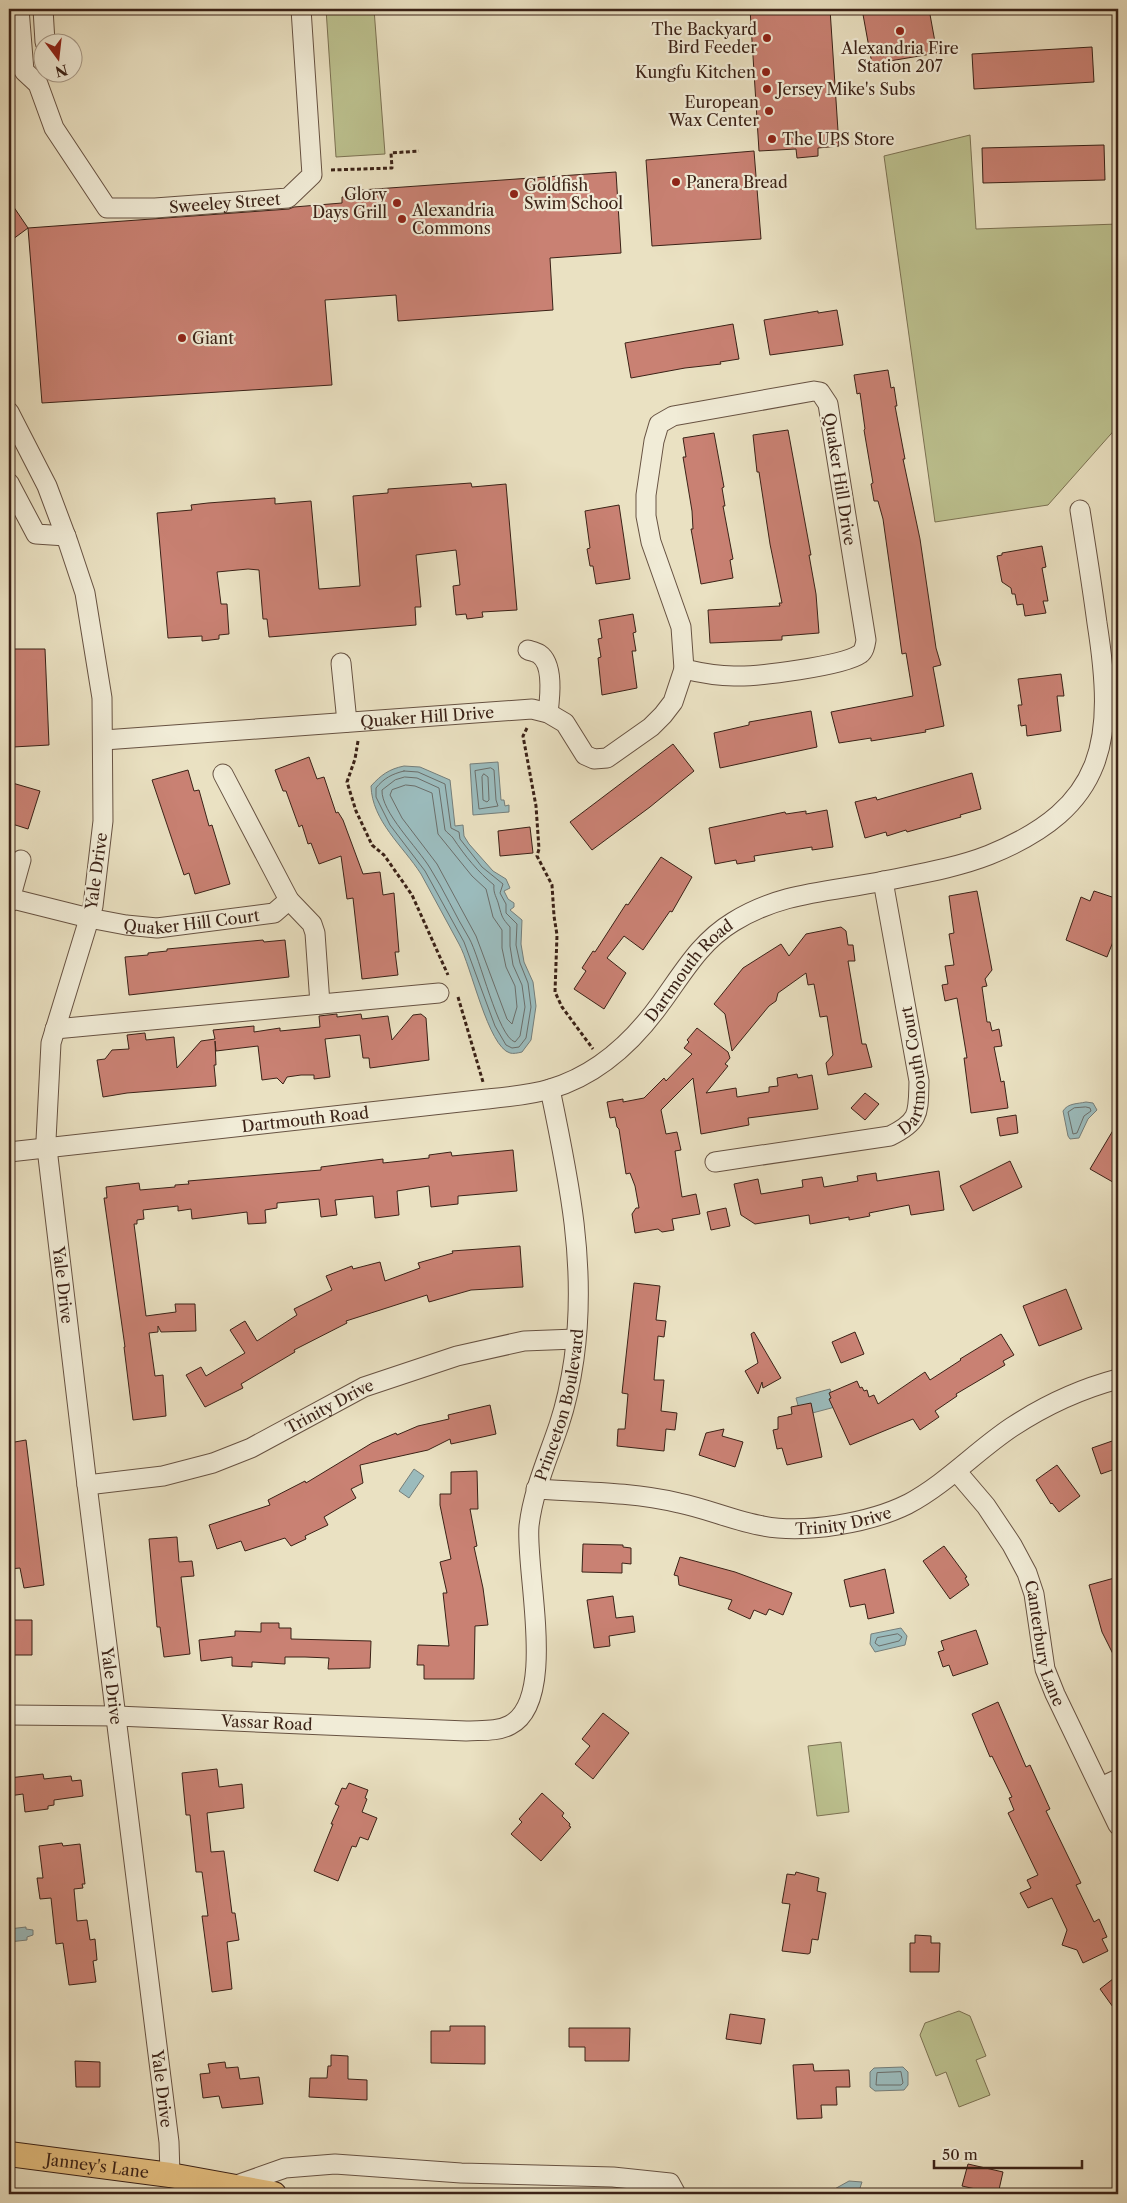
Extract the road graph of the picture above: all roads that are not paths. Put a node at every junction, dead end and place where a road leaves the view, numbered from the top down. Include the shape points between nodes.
1 (19, 9) edge
2 (43, 9) edge
3 (301, 9) edge
4 (44, 32) edge
5 (32, 74) edge
6 (42, 82) edge
7 (9, 412) edge
8 (9, 482) edge
9 (1080, 510) dead end
10 (66, 536) junction
11 (528, 650) dead end
12 (341, 663) dead end
13 (684, 670) junction
14 (548, 713) junction
15 (351, 722) junction
16 (104, 740) junction
17 (223, 774) dead end
18 (20, 860) dead end
19 (883, 881) junction
20 (9, 900) edge
21 (289, 900) junction
22 (89, 918) junction
23 (448, 988) road end
24 (320, 1004) junction
25 (55, 1029) junction
26 (550, 1089) junction
27 (47, 1148) junction
28 (9, 1152) edge
29 (715, 1162) dead end
30 (575, 1340) junction
31 (1118, 1379) edge
32 (957, 1472) junction
33 (87, 1485) junction
34 (536, 1489) junction
35 (9, 1715) edge
36 (117, 1716) junction
37 (521, 1716) joint
38 (1118, 1779) edge
39 (1101, 1787) junction
40 (1118, 1825) edge
41 (9, 2154) edge
42 (170, 2174) junction
43 (234, 2186) junction
44 (274, 2194) edge
45 (676, 2194) edge

1 - 5 street, Sweeley Street via 24,71
2 - 4 street
3 - 6 street, Sweeley Street via 312,175 288,198 155,208 107,208 54,128
7 - 10 street, Yale Drive via 47,486
8 - 10 street via 36,534
9 - 19 street, Dartmouth Road via 1105,672 1104,731 1100,752 1086,782 1069,806 1020,840 988,855
10 - 16 street, Yale Drive via 85,593 96,650
11 - 14 street via 539,653 546,661 551,691
12 - 15 street
13 - 13 street, Quaker Hill Drive via 682,627 651,542 646,516 646,496 659,424 673,416 820,392 828,404 866,640 864,649 859,655 833,664 758,676 709,675
13 - 14 street, Quaker Hill Drive via 673,702 663,715 607,758 594,759 585,755 564,723
14 - 15 street, Quaker Hill Drive via 525,710
15 - 16 street, Quaker Hill Drive
16 - 22 street, Yale Drive via 103,821
17 - 21 street
18 - 20 street
19 - 26 street, Dartmouth Road via 765,904 718,931 699,950 628,1044 584,1075
19 - 29 street, Dartmouth Court via 919,1081 916,1118 890,1136
20 - 22 street, Quaker Hill Court
21 - 22 street, Quaker Hill Court via 274,913 156,928
21 - 24 street via 312,924 315,933
22 - 25 street, Yale Drive
23 - 24 street
24 - 25 street
25 - 27 street, Yale Drive via 49,1058
26 - 27 street, Dartmouth Road via 487,1100
26 - 30 street, Princeton Boulevard via 574,1206 579,1261
27 - 28 street, Dartmouth Road
27 - 33 street, Yale Drive
30 - 33 street, Trinity Drive via 524,1341 457,1356 364,1387 251,1448 213,1463 163,1476
30 - 34 street, Princeton Boulevard via 560,1422
31 - 32 street, Trinity Drive via 1072,1395 1037,1412 1010,1428
32 - 34 street, Trinity Drive via 906,1504 848,1523 799,1529 764,1527 680,1502 621,1494
32 - 39 street, Canterbury Lane via 986,1506 1027,1573 1034,1594 1045,1669
33 - 36 street, Yale Drive
34 - 37 street, Princeton Boulevard via 529,1541 536,1613 534,1684
35 - 36 street, Vassar Road
36 - 37 street, Vassar Road via 466,1731 499,1729
36 - 42 street, Yale Drive via 169,2142
38 - 39 street
39 - 40 street, Canterbury Lane
41 - 42 main road, Janney's Lane
42 - 43 main road, Janney's Lane
43 - 44 main road, Janney's Lane
43 - 45 street via 285,2168 335,2164 661,2181 670,2183

